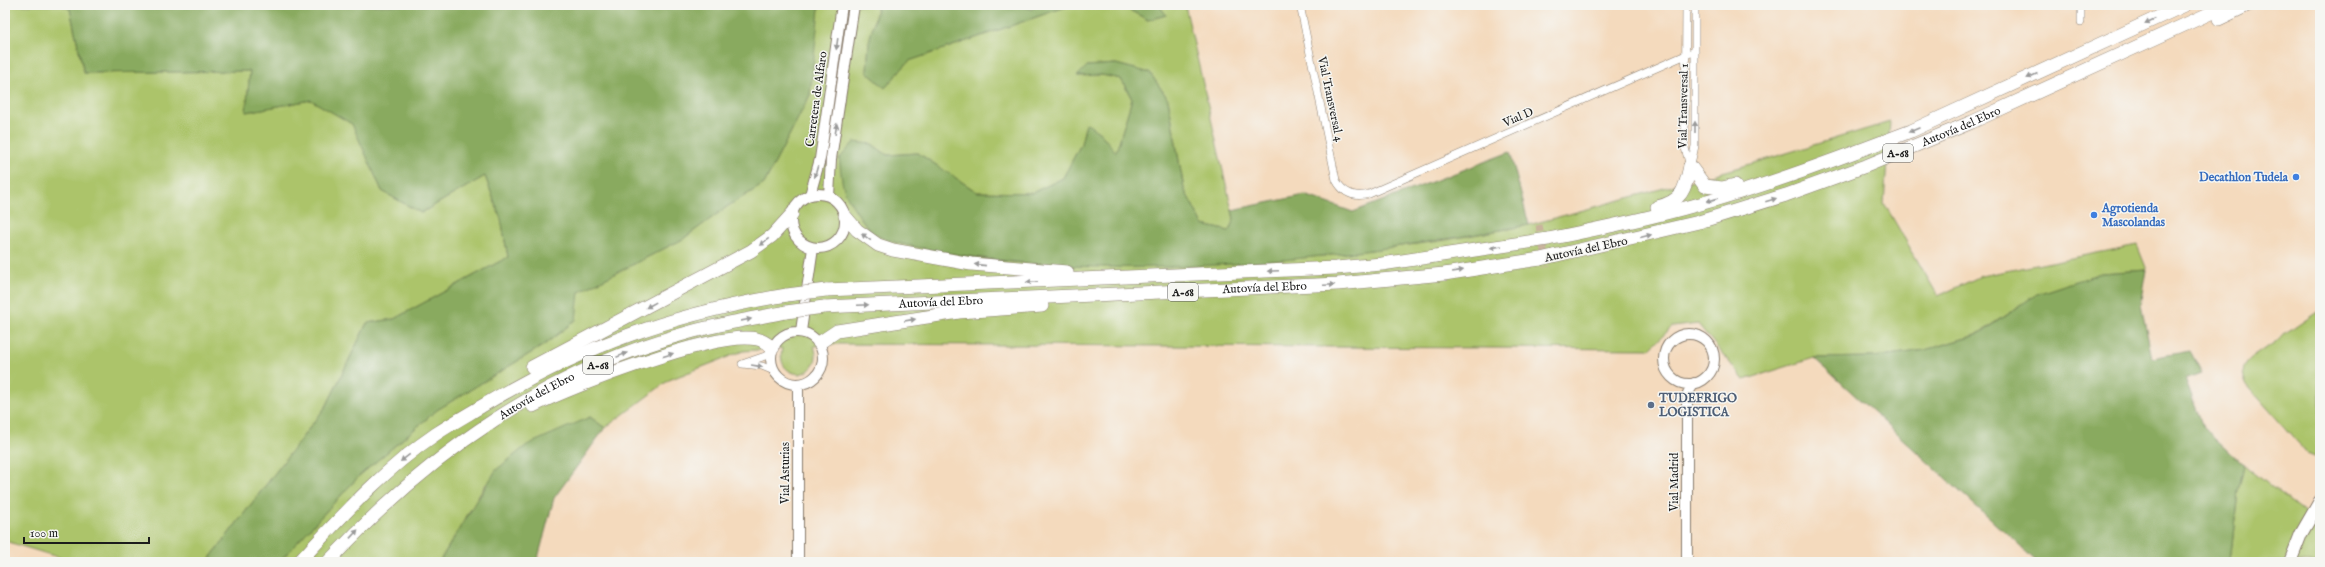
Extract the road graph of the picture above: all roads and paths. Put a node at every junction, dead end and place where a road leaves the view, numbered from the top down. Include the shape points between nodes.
1 (842, 5) edge
2 (854, 5) edge
3 (1300, 5) edge
4 (1686, 5) edge
5 (1695, 5) edge
6 (2081, 5) edge
7 (2185, 5) edge
8 (2228, 5) edge
9 (2248, 5) edge
10 (2081, 22) dead end
11 (1695, 51) junction
12 (1685, 56) junction
13 (1887, 140) junction
14 (1690, 166) junction
15 (1866, 166) junction
16 (1349, 193) joint
17 (810, 195) junction
18 (828, 196) junction
19 (792, 214) junction
20 (845, 216) junction
21 (1548, 238) junction
22 (813, 248) junction
23 (1130, 277) junction
24 (1139, 294) junction
25 (801, 331) junction
26 (819, 343) junction
27 (772, 351) junction
28 (774, 371) junction
29 (1678, 382) junction
30 (1694, 383) junction
31 (798, 384) junction
32 (1687, 402) junction
33 (436, 434) junction
34 (431, 465) junction
35 (2320, 501) edge
36 (299, 562) edge
37 (328, 562) edge
38 (798, 562) edge
39 (1687, 562) edge
40 (2290, 562) edge

1 -> 17 street, Carretera de Alfaro via 820,159
18 -> 2 street, Carretera de Alfaro via 831,159
3 - 16 street, Vial Transversal 4 via 1336,180 1343,190
4 - 12 street, Vial Transversal 1
5 - 11 street, Vial Transversal 1
6 - 10 street
7 -> 13 highway, Autovía del Ebro / A-68
8 - 15 highway, Autovía del Ebro / A-68 via 1972,122
9 - 15 highway via 1939,145 1902,159
11 - 12 street, Vial D
14 -> 11 street, Vial Transversal 1 via 1695,146
12 - 14 street, Vial Transversal 1 via 1685,148
12 - 16 street, Vial D via 1369,194 1358,196
13 - 14 highway via 1860,142 1722,188 1712,189 1705,186
13 -> 21 highway, Autovía del Ebro / A-68 via 1780,179 1696,205 1616,226
14 - 21 highway via 1685,187 1678,199 1667,205 1574,227
24 -> 15 highway, Autovía del Ebro / A-68 via 1338,284 1444,274 1547,257 1699,222 1786,195
17 - 18 street
17 - 19 street via 803,198
18 - 20 street via 842,207
19 - 22 street via 791,224 796,238
19 -> 33 highway via 772,236 751,251 549,358 467,406
20 - 22 street via 844,232 833,245 822,249
23 -> 20 highway via 1105,272 1024,270 971,264 892,250 878,245 857,230
21 -> 23 highway, Autovía del Ebro / A-68, bridge via 1359,266
22 - 25 street
23 -> 33 highway, Autovía del Ebro / A-68, bridge via 826,290 742,302 638,330 601,345 542,371
26 -> 24 highway via 837,331 959,312 1063,305
34 -> 24 highway, Autovía del Ebro / A-68, bridge via 471,434 513,408 588,369 694,331 786,312 824,308
25 - 26 street via 813,336
25 - 27 street via 783,335
26 - 31 street via 824,359 822,368 811,380
27 - 28 street
27 -> 28 street via 742,364 762,366
34 -> 27 highway via 544,400 630,367 694,347 731,339 757,339
28 - 31 street via 788,382
29 - 30 street
29 - 30 street via 1670,376 1665,367 1666,347 1672,339 1690,333 1708,342 1713,350 1714,360 1712,370 1706,378
29 - 32 street, Vial Madrid via 1684,390
30 - 32 street, Vial Madrid via 1688,393
31 - 38 street, Vial Asturias
32 - 39 street, Vial Madrid
33 -> 36 highway, Autovía del Ebro / A-68 via 396,465 345,513
37 -> 34 highway, Autovía del Ebro / A-68 via 362,525
35 - 40 main road

